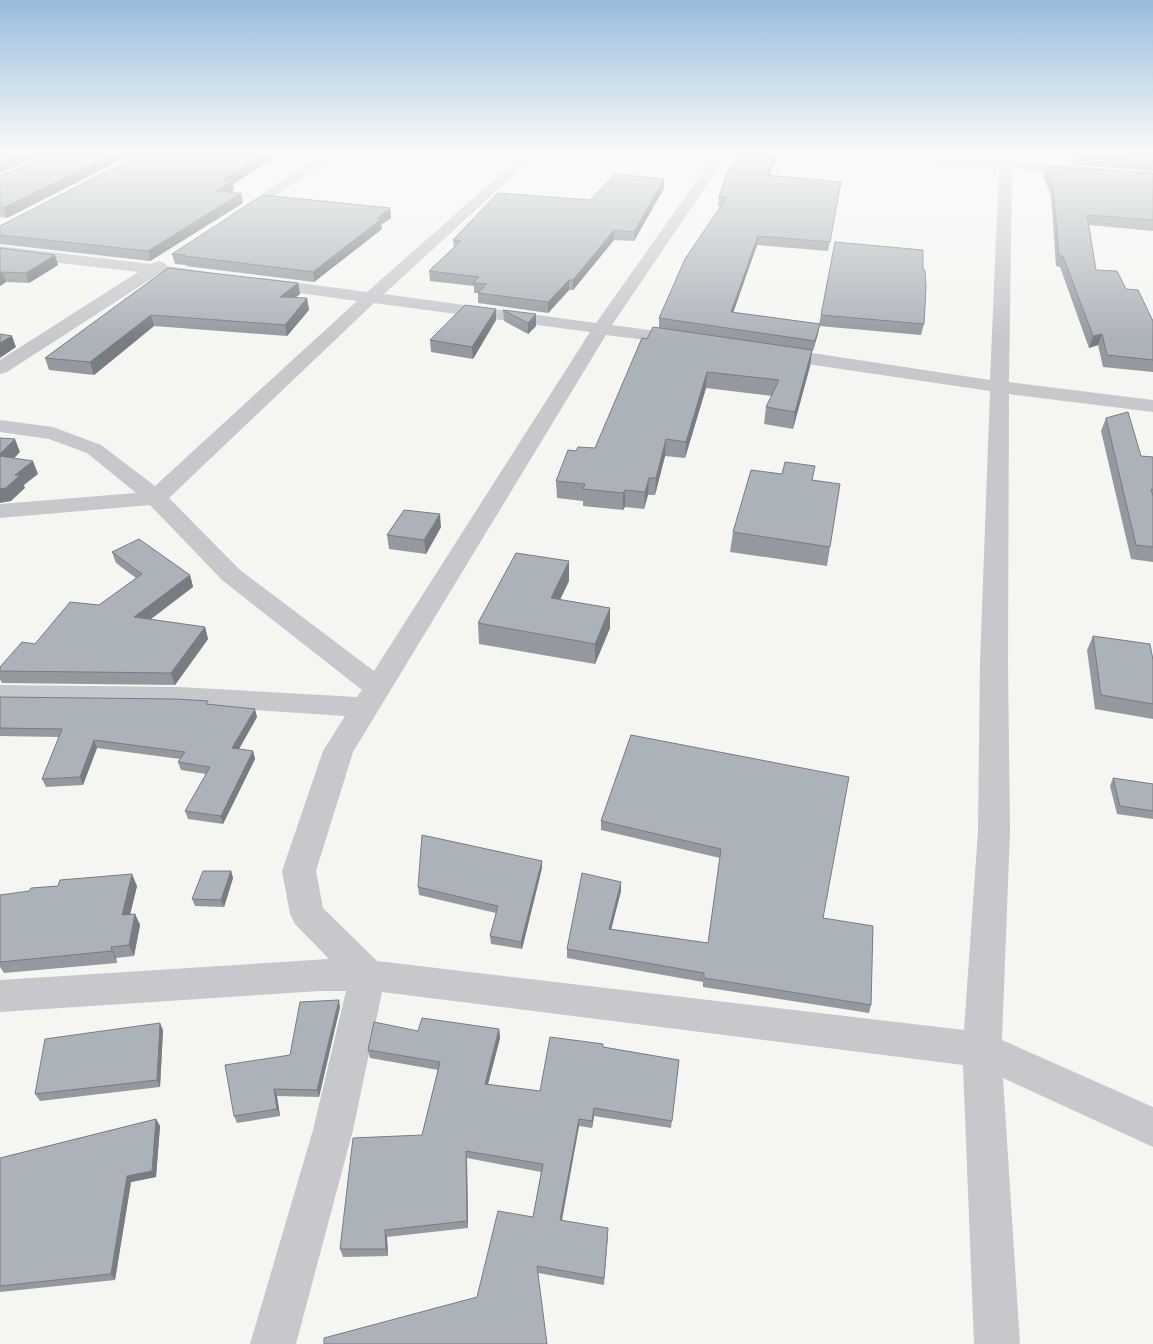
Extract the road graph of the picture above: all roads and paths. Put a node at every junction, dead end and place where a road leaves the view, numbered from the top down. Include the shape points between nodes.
1 (238, 215) edge
2 (463, 215) edge
3 (680, 215) edge
4 (1003, 215) edge
5 (228, 221) edge
6 (0, 251) edge
7 (170, 259) dead end
8 (154, 269) junction
9 (214, 277) edge
10 (243, 280) edge
11 (372, 296) junction
12 (602, 327) junction
13 (700, 342) edge
14 (758, 351) edge
15 (0, 368) edge
16 (1000, 388) junction
17 (1153, 406) edge
18 (0, 426) edge
19 (156, 498) junction
20 (0, 511) edge
21 (0, 694) edge
22 (371, 697) junction
23 (368, 975) junction
24 (0, 996) edge
25 (982, 1050) junction
26 (1153, 1127) edge
27 (273, 1344) edge
28 (997, 1344) edge

1 - 5 street
2 - 11 street
3 - 12 street
4 - 16 street
6 - 8 street
7 - 8 street
8 - 9 street
8 - 15 street
10 - 11 street
11 - 12 street
11 - 19 street
12 - 13 street
12 - 22 street
14 - 16 street
16 - 17 street
16 - 25 street via 994,831
18 - 19 street via 54,433 94,449
19 - 20 street
19 - 22 street via 231,574
21 - 22 street
22 - 23 street via 338,751 299,871 307,914
23 - 24 street
23 - 25 street
23 - 27 street via 333,1130
25 - 26 street
25 - 28 street

